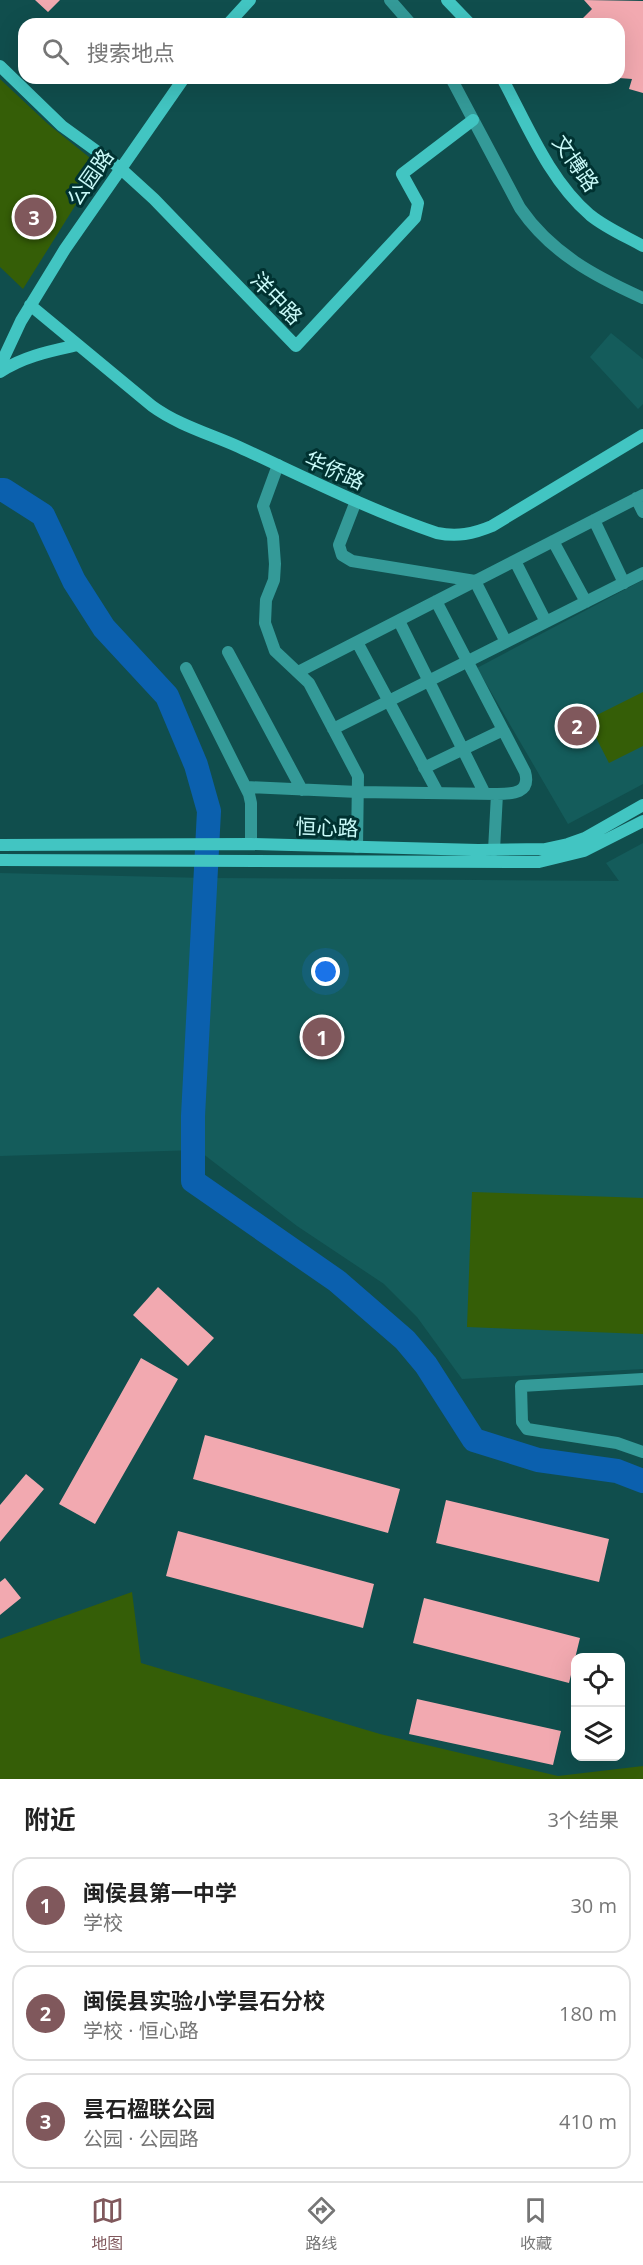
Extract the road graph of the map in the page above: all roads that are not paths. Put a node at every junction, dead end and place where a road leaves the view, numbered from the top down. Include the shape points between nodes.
1 (250, 0) edge
2 (390, 0) edge
3 (447, 0) edge
4 (234, 18) edge
5 (406, 18) edge
6 (464, 18) edge
7 (0, 66) edge
8 (18, 83) edge
9 (19, 84) edge
10 (180, 84) edge
11 (454, 84) edge
12 (505, 84) edge
13 (473, 120) junction
14 (120, 168) junction
15 (643, 246) edge
16 (643, 298) edge
17 (30, 305) junction
18 (78, 345) junction
19 (0, 366) edge
20 (0, 372) edge
21 (643, 435) edge
22 (278, 465) junction
23 (640, 496) edge
24 (356, 501) junction
25 (643, 512) edge
26 (594, 520) junction
27 (553, 541) junction
28 (515, 561) junction
29 (643, 573) edge
30 (475, 581) junction
31 (624, 583) junction
32 (436, 601) junction
33 (586, 602) junction
34 (399, 621) junction
35 (546, 622) junction
36 (357, 642) junction
37 (506, 642) junction
38 (228, 652) dead end
39 (468, 662) junction
40 (186, 668) dead end
41 (298, 672) junction
42 (429, 681) junction
43 (389, 701) junction
44 (333, 729) junction
45 (503, 730) junction
46 (463, 749) junction
47 (424, 768) junction
48 (246, 787) junction
49 (302, 790) junction
50 (358, 792) junction
51 (438, 793) junction
52 (491, 794) junction
53 (643, 805) edge
54 (643, 821) edge
55 (251, 844) junction
56 (0, 845) edge
57 (357, 847) junction
58 (494, 850) junction
59 (0, 860) edge
60 (643, 1379) edge
61 (643, 1452) edge

1 - 4 street
2 - 5 street
3 - 6 street
7 - 8 street, 洋中路
9 - 14 street, 洋中路 via 62,126
10 - 14 street, 公园路
11 - 13 street
12 - 15 street, 文博路 via 572,197 597,221
13 - 14 street, 洋中路 via 402,174 418,203 415,218 296,346 177,221
13 - 16 street via 520,208 541,235 578,266
14 - 17 street, 公园路
17 - 18 street, 华侨路
17 - 19 street, 公园路
18 - 20 street via 36,355
18 - 22 street, 华侨路 via 160,412
21 - 24 street, 华侨路 via 503,521 471,534 437,533
22 - 24 street, 华侨路
22 - 41 street via 263,506 273,537 275,564 266,600 266,623 275,651
23 - 25 street
23 - 26 street
24 - 30 street via 339,545 346,559
26 - 27 street
26 - 31 street
27 - 28 street
27 - 33 street
28 - 30 street
28 - 35 street
29 - 31 street
30 - 32 street
30 - 37 street
31 - 33 street
32 - 34 street
32 - 39 street
33 - 35 street
34 - 36 street
34 - 42 street
35 - 37 street
36 - 41 street
36 - 43 street
37 - 39 street
38 - 49 street
39 - 42 street
39 - 45 street
40 - 48 street
41 - 44 street via 309,683
42 - 43 street
42 - 46 street
43 - 44 street
43 - 47 street
44 - 50 street via 358,777
45 - 46 street
45 - 52 street via 525,772 526,784 519,792
46 - 47 street
46 - 52 street
47 - 51 street
48 - 49 street
48 - 55 street via 252,803
49 - 50 street
50 - 51 street
50 - 57 street
51 - 52 street
52 - 58 street
53 - 58 street, 恒心路 via 568,844 545,849
54 - 59 street, 恒心路 via 584,851 547,861
55 - 56 street, 恒心路
55 - 57 street, 恒心路
57 - 58 street, 恒心路
60 - 61 street via 521,1386 522,1422 527,1429 617,1443

